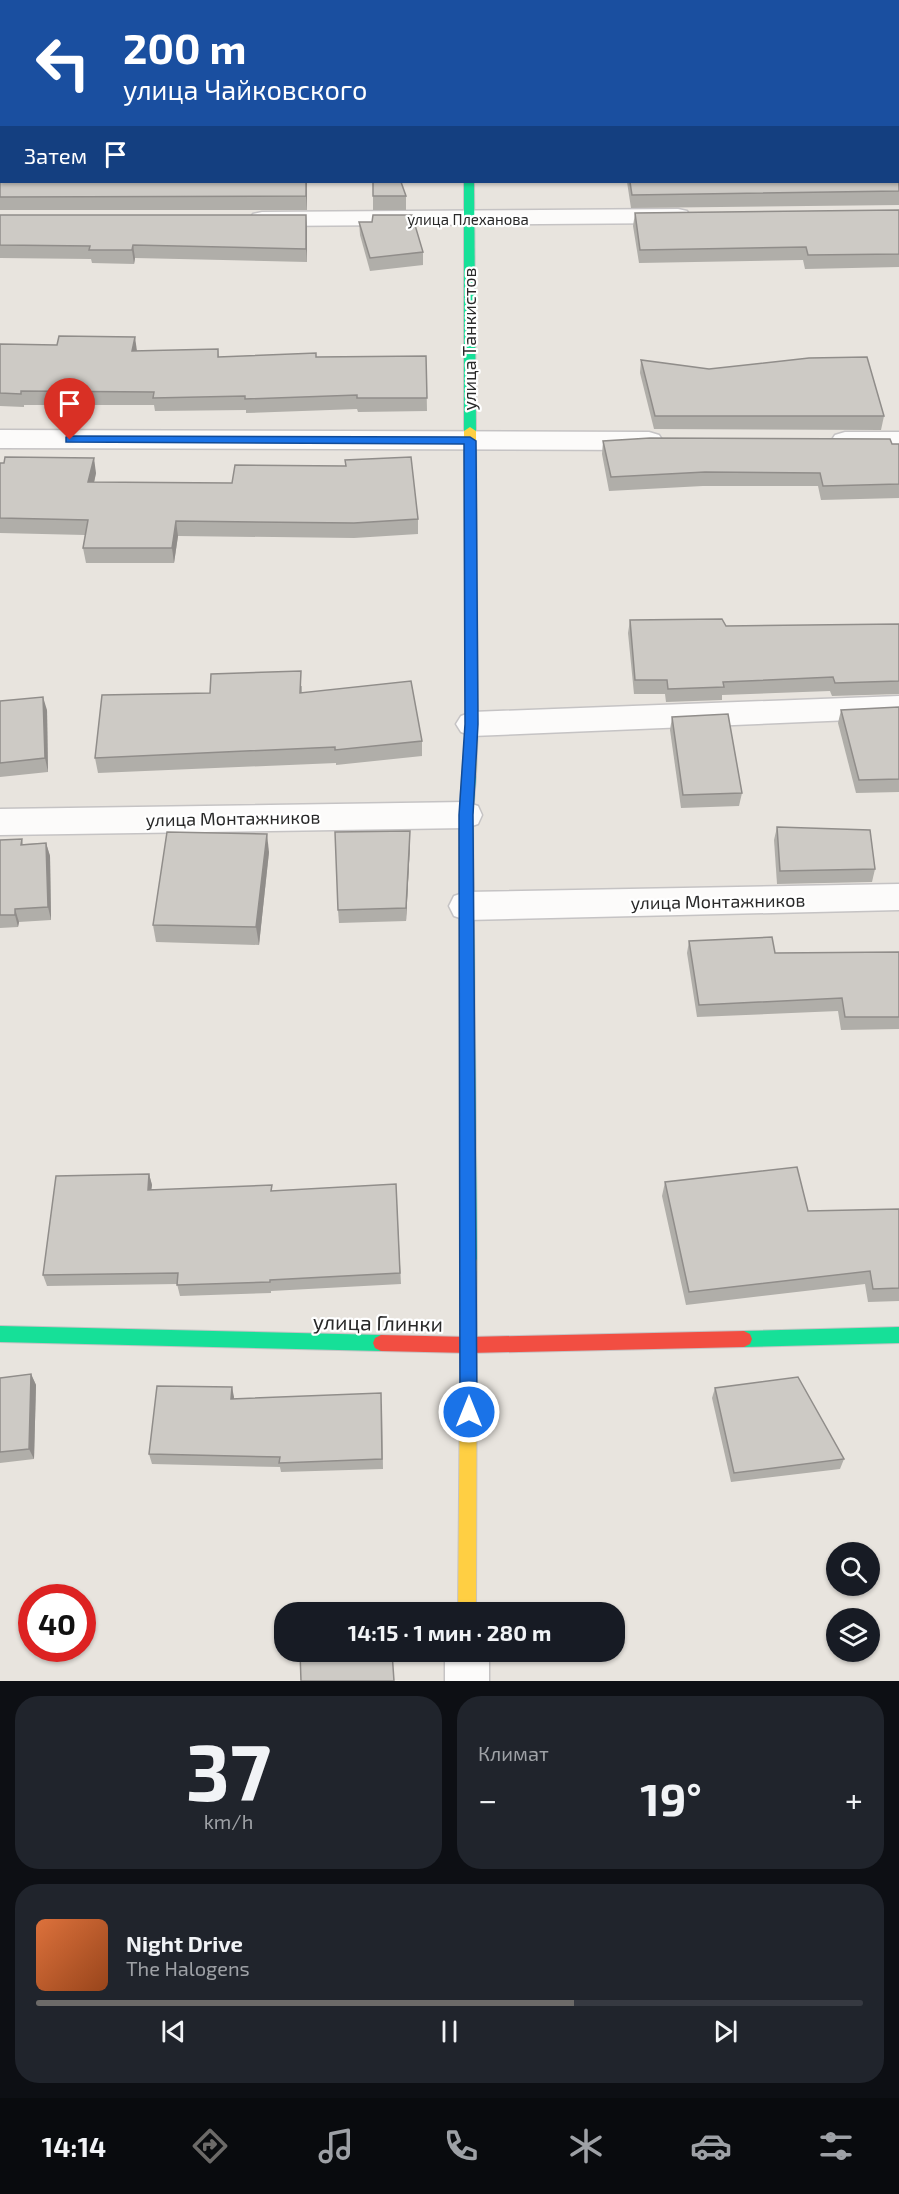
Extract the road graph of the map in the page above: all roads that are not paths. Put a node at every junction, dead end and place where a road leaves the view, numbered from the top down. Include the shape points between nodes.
1 (469, 183) edge
2 (696, 216) edge
3 (234, 219) edge
4 (468, 219) junction
5 (0, 440) edge
6 (470, 441) junction
7 (673, 441) edge
8 (816, 441) edge
9 (899, 441) edge
10 (899, 707) edge
11 (472, 724) junction
12 (466, 815) junction
13 (0, 822) edge
14 (899, 897) edge
15 (466, 906) junction
16 (0, 1334) edge
17 (899, 1335) edge
18 (469, 1345) junction
19 (467, 1602) edge
20 (467, 1662) edge
21 (467, 1681) edge

1 - 4 street, улица Танкистов
2 - 4 street, улица Плеханова
3 - 4 street, улица Плеханова
4 - 6 street, улица Танкистов
5 - 6 street
6 - 7 street
6 - 11 street, улица Танкистов
8 - 9 street
10 - 11 street
11 - 12 street, улица Танкистов
12 - 13 street, улица Монтажников
12 - 15 street, улица Танкистов
14 - 15 street, улица Монтажников
15 - 18 street, улица Танкистов
16 - 18 street, улица Глинки
17 - 18 street, улица Глинки
18 - 19 street, улица Танкистов
20 - 21 street

